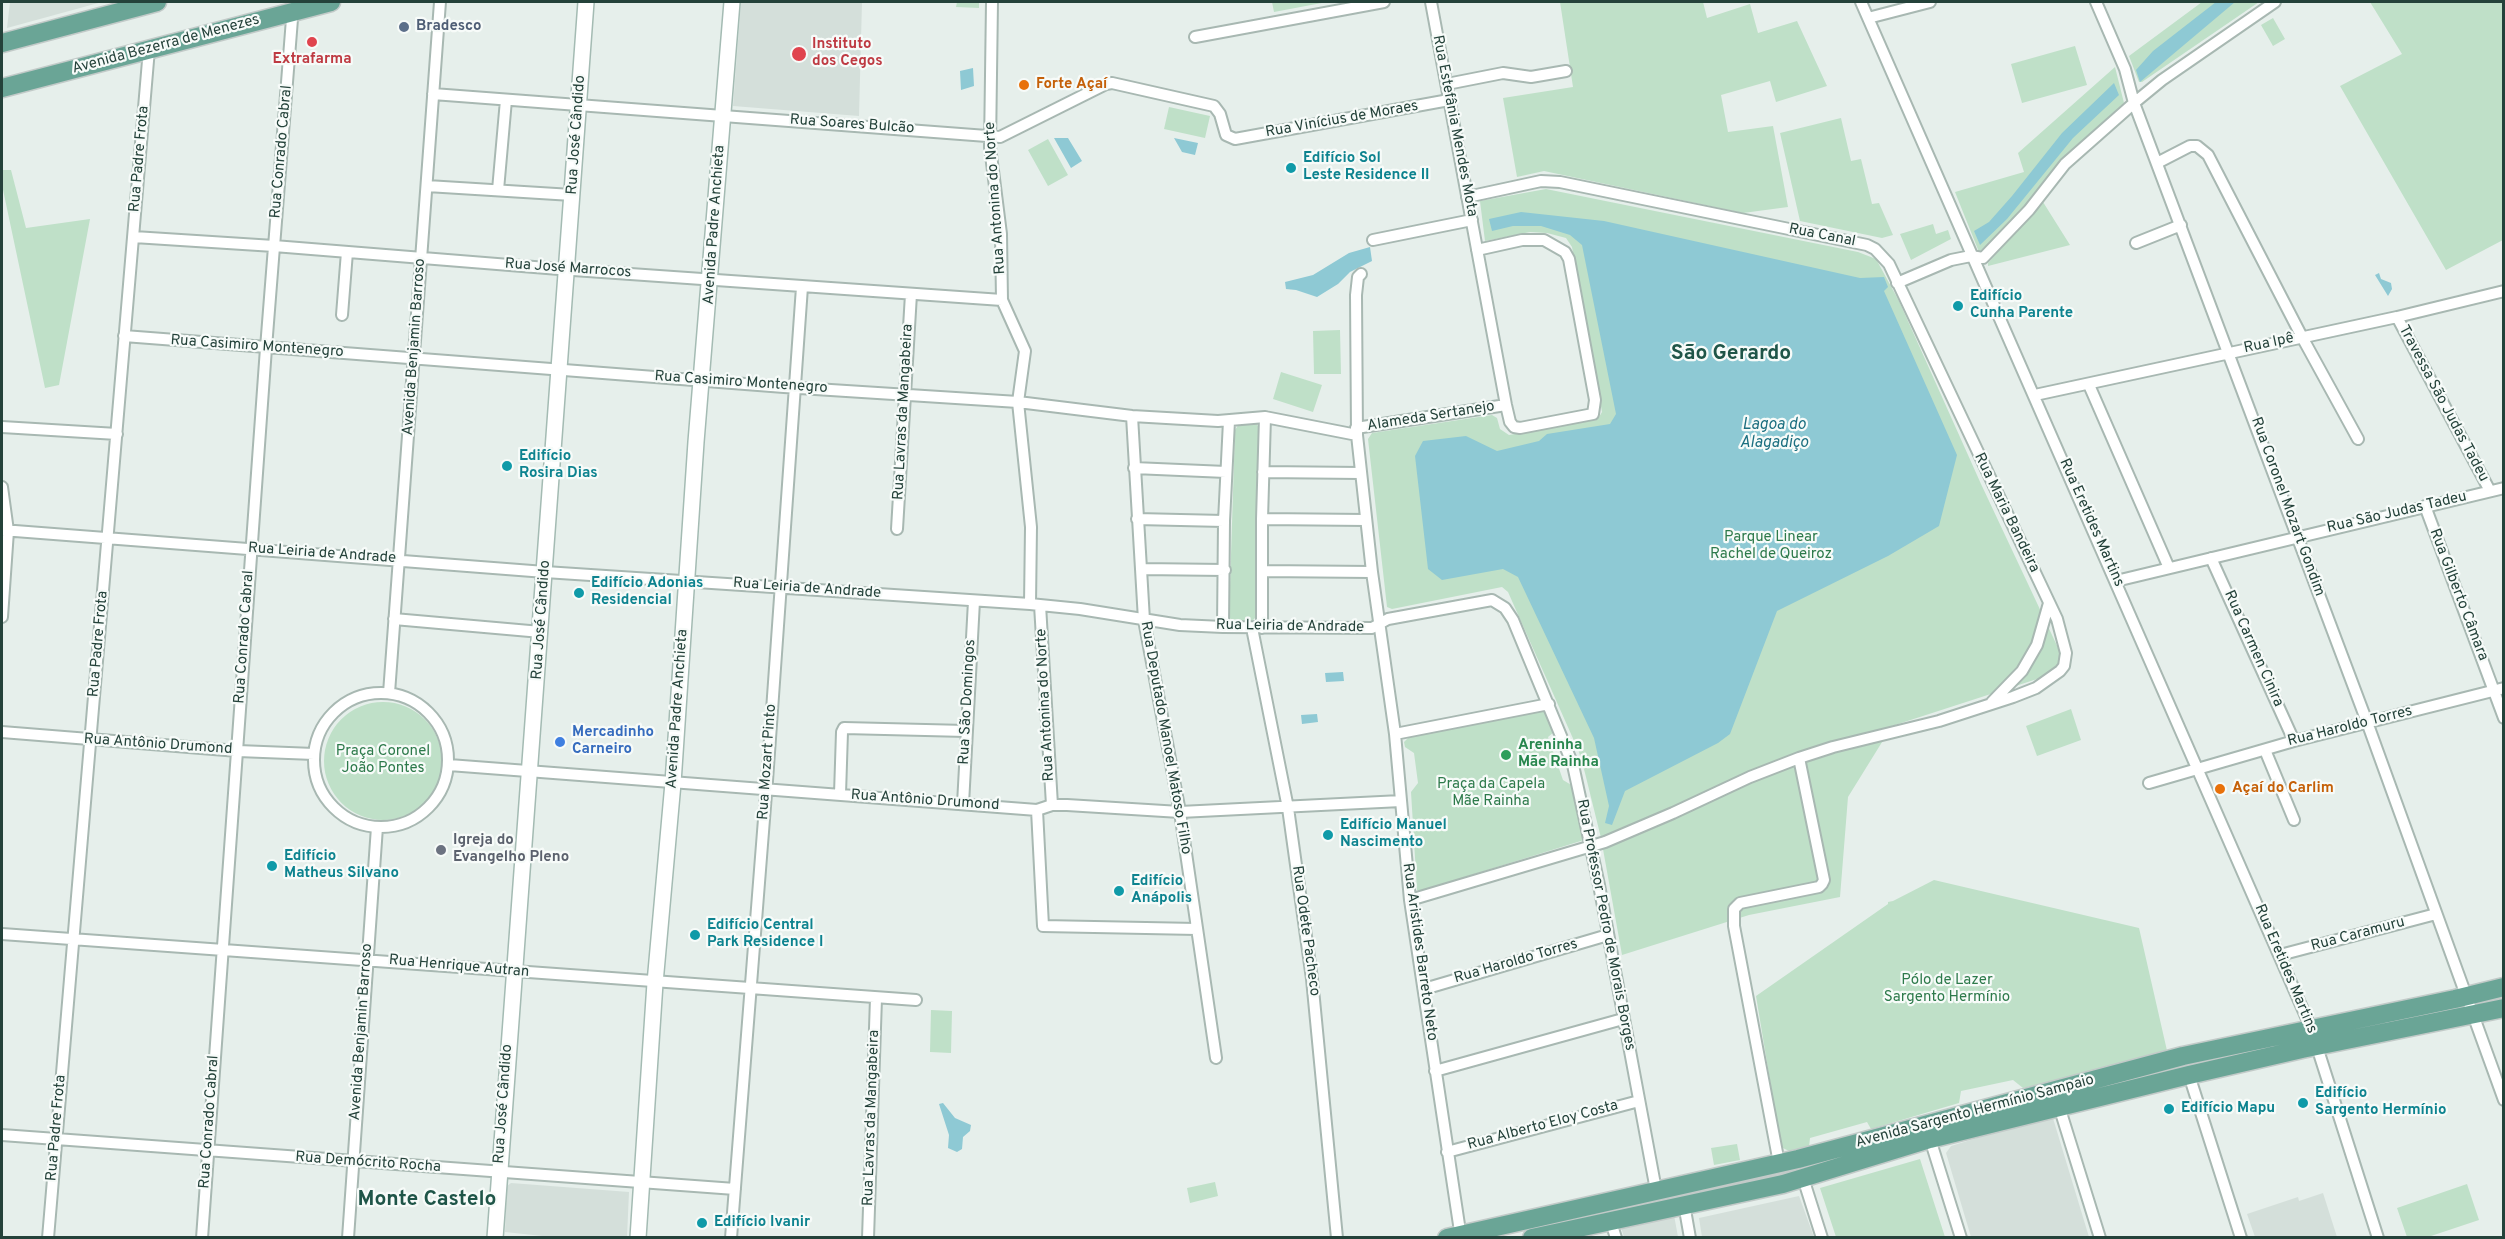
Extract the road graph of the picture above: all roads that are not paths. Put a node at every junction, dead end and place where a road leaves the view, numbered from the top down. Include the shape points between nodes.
1 (157, 2) edge
2 (332, 2) edge
3 (440, 2) edge
4 (586, 2) edge
5 (732, 2) edge
6 (992, 2) edge
7 (1384, 2) edge
8 (1431, 2) edge
9 (1861, 2) edge
10 (1930, 2) edge
11 (2096, 2) edge
12 (2275, 2) edge
13 (297, 6) edge
14 (114, 7) edge
15 (1868, 18) junction
16 (1195, 37) dead end
17 (2, 42) edge
18 (148, 50) junction
19 (1566, 71) dead end
20 (1447, 84) junction
21 (2, 88) edge
22 (433, 94) junction
23 (506, 100) junction
24 (1449, 100) junction
25 (2134, 103) junction
26 (579, 105) junction
27 (723, 115) junction
28 (990, 137) junction
29 (1235, 139) joint
30 (2157, 163) junction
31 (427, 186) junction
32 (498, 190) junction
33 (572, 195) junction
34 (1467, 197) junction
35 (1472, 220) junction
36 (2181, 225) junction
37 (134, 237) junction
38 (1373, 240) dead end
39 (2136, 243) dead end
40 (274, 246) junction
41 (1477, 250) junction
42 (347, 252) junction
43 (1971, 256) junction
44 (422, 258) junction
45 (567, 270) junction
46 (1361, 274) dead end
47 (711, 279) junction
48 (1897, 284) junction
49 (802, 287) junction
50 (2504, 291) edge
51 (911, 294) junction
52 (1002, 300) junction
53 (342, 315) dead end
54 (2397, 316) junction
55 (124, 336) junction
56 (2302, 337) junction
57 (266, 348) junction
58 (2230, 352) junction
59 (414, 358) junction
60 (559, 369) junction
61 (703, 380) junction
62 (2089, 385) junction
63 (795, 388) junction
64 (905, 394) junction
65 (2035, 395) junction
66 (1018, 402) junction
67 (1506, 405) junction
68 (1132, 416) junction
69 (1265, 417) junction
70 (1229, 421) junction
71 (2, 427) edge
72 (1357, 431) junction
73 (117, 434) junction
74 (2358, 439) dead end
75 (1134, 468) junction
76 (1227, 472) junction
77 (1263, 472) junction
78 (1361, 474) junction
79 (2, 487) edge
80 (2504, 488) edge
81 (2490, 492) junction
82 (2425, 506) junction
83 (1137, 519) junction
84 (1262, 519) junction
85 (1366, 520) junction
86 (1224, 521) junction
87 (897, 529) dead end
88 (5, 530) edge
89 (2297, 537) junction
90 (108, 539) junction
91 (251, 549) junction
92 (2211, 558) junction
93 (399, 559) junction
94 (2169, 568) junction
95 (1141, 569) junction
96 (1225, 570) junction
97 (1262, 571) junction
98 (545, 572) junction
99 (1372, 573) junction
100 (687, 581) junction
101 (2116, 581) junction
102 (780, 587) junction
103 (974, 601) junction
104 (1498, 603) joint
105 (2049, 603) junction
106 (1035, 605) junction
107 (2, 617) edge
108 (394, 619) junction
109 (1144, 620) junction
110 (1380, 624) junction
111 (1223, 627) junction
112 (1257, 628) junction
113 (541, 632) junction
114 (2499, 689) edge
115 (389, 693) junction
116 (1550, 704) junction
117 (1988, 706) junction
118 (2504, 718) edge
119 (2367, 722) junction
120 (966, 731) junction
121 (2, 732) edge
122 (1395, 734) junction
123 (90, 740) junction
124 (2294, 741) junction
125 (2265, 750) junction
126 (238, 751) junction
127 (314, 754) junction
128 (1799, 758) junction
129 (449, 765) junction
130 (2197, 768) junction
131 (531, 771) junction
132 (673, 783) junction
133 (2149, 783) dead end
134 (766, 789) junction
135 (840, 794) junction
136 (1401, 801) junction
137 (963, 804) junction
138 (1052, 805) junction
139 (1288, 808) junction
140 (1037, 810) junction
141 (1180, 812) junction
142 (2294, 820) dead end
143 (377, 827) junction
144 (1592, 846) junction
145 (1410, 900) junction
146 (2436, 914) junction
147 (1197, 929) junction
148 (2, 934) edge
149 (1608, 935) junction
150 (73, 939) junction
151 (223, 951) junction
152 (2280, 955) junction
153 (368, 960) junction
154 (513, 972) junction
155 (656, 983) junction
156 (2504, 987) edge
157 (750, 989) junction
158 (1424, 989) junction
159 (2466, 996) junction
160 (876, 998) junction
161 (916, 1000) dead end
162 (2504, 1008) edge
163 (2473, 1015) junction
164 (1623, 1019) junction
165 (2311, 1028) junction
166 (2317, 1046) junction
167 (1216, 1058) dead end
168 (1435, 1071) junction
169 (2188, 1075) junction
170 (2057, 1099) junction
171 (2504, 1100) edge
172 (1639, 1101) junction
173 (2, 1135) edge
174 (1930, 1139) junction
175 (56, 1140) junction
176 (208, 1151) junction
177 (1447, 1152) junction
178 (353, 1161) junction
179 (1779, 1163) junction
180 (500, 1173) junction
181 (1803, 1178) junction
182 (642, 1183) junction
183 (735, 1189) junction
184 (1656, 1190) junction
185 (1684, 1204) junction
186 (1610, 1219) junction
187 (1543, 1236) edge
188 (1456, 1237) edge
189 (48, 1238) edge
190 (202, 1238) edge
191 (348, 1238) edge
192 (495, 1238) edge
193 (638, 1238) edge
194 (731, 1238) edge
195 (868, 1238) edge
196 (1337, 1238) edge
197 (1616, 1238) edge
198 (1690, 1238) edge
199 (1822, 1238) edge
200 (1961, 1238) edge
201 (2100, 1238) edge
202 (2241, 1238) edge
203 (2378, 1238) edge

1 - 14 main road
2 - 13 main road, Avenida Bezerra de Menezes
3 - 22 street, Avenida Benjamin Barroso
4 - 26 street, Rua José Cândido
5 - 27 street, Avenida Padre Anchieta
6 - 28 street, Rua Antonina do Norte
7 - 16 street
8 - 20 street, Rua Estefânia Mendes Mota
9 - 15 street, Rua Eretides Martins
10 - 15 street
11 - 25 street, Rua Coronel Mozart Gondim via 2125,69
12 - 25 street
13 - 18 main road, Avenida Bezerra de Menezes
13 - 40 street, Rua Conrado Cabral via 292,20
14 - 17 main road
15 - 43 street, Rua Eretides Martins
18 - 21 main road, Avenida Bezerra de Menezes
18 - 37 street, Rua Padre Frota
19 - 20 street via 1531,77 1503,73
20 - 24 street, Rua Estefânia Mendes Mota
22 - 23 street, Rua Soares Bulcão
22 - 31 street, Avenida Benjamin Barroso
23 - 26 street, Rua Soares Bulcão
23 - 32 street
24 - 29 street, Rua Vinícius de Moraes
24 - 34 street, Rua Estefânia Mendes Mota
25 - 30 street, Rua Coronel Mozart Gondim
25 - 43 street via 2065,164 1990,253 1983,258
26 - 27 street, Rua Soares Bulcão
26 - 33 street, Rua José Cândido
27 - 28 street, Rua Soares Bulcão
27 - 47 street, Avenida Padre Anchieta
28 - 29 street, Rua Soares Bulcão via 1000,137 1112,83 1214,106 1226,135
28 - 52 street, Rua Antonina do Norte via 1001,234
30 - 36 street, Rua Coronel Mozart Gondim
30 - 56 street via 2190,146 2197,146 2208,155
31 - 32 street
31 - 44 street, Avenida Benjamin Barroso
32 - 33 street
33 - 45 street, Rua José Cândido
34 - 35 street, Rua Estefânia Mendes Mota
34 - 48 street, Rua Canal via 1541,181 1570,184 1867,245 1889,264
35 - 38 street
35 - 41 street, Rua Estefânia Mendes Mota
36 - 39 street
36 - 58 street, Rua Coronel Mozart Gondim
37 - 40 street, Rua José Marrocos
37 - 55 street, Rua Padre Frota
40 - 42 street, Rua José Marrocos
40 - 57 street, Rua Conrado Cabral
41 - 67 street, Rua Estefânia Mendes Mota
41 - 67 street, Rua Estefânia Mendes Mota via 1522,240 1544,240 1565,252 1595,409 1588,417 1515,428
42 - 44 street, Rua José Marrocos
42 - 53 street
43 - 48 street via 1951,260
43 - 65 street, Rua Eretides Martins
44 - 45 street, Rua José Marrocos
44 - 59 street, Avenida Benjamin Barroso
45 - 47 street, Rua José Marrocos
45 - 60 street, Rua José Cândido
46 - 72 street, Rua Aristides Barreto Neto via 1356,294
47 - 49 street, Rua José Marrocos
47 - 61 street, Avenida Padre Anchieta
48 - 105 street, Rua Maria Bandeira
49 - 51 street, Rua José Marrocos
49 - 63 street, Rua Mozart Pinto
50 - 54 street, Rua Ipê
51 - 52 street, Rua José Marrocos
51 - 64 street, Rua Lavras da Mangabeira
52 - 66 street, Rua Antonina do Norte via 1024,351
54 - 56 street, Rua Ipê
54 - 81 street, Travessa São Judas Tadeu
55 - 57 street, Rua Casimiro Montenegro
55 - 73 street, Rua Padre Frota
56 - 58 street, Rua Ipê
56 - 74 street
57 - 59 street, Rua Casimiro Montenegro
57 - 91 street, Rua Conrado Cabral
58 - 62 street, Rua Ipê
58 - 89 street, Rua Coronel Mozart Gondim
59 - 60 street, Rua Casimiro Montenegro
59 - 93 street, Avenida Benjamin Barroso
60 - 61 street, Rua Casimiro Montenegro
60 - 98 street, Rua José Cândido
61 - 63 street, Rua Casimiro Montenegro
61 - 100 street, Avenida Padre Anchieta
62 - 65 street, Rua Ipê
62 - 94 street
63 - 64 street, Rua Casimiro Montenegro
63 - 102 street, Rua Mozart Pinto
64 - 66 street, Rua Casimiro Montenegro
64 - 87 street, Rua Lavras da Mangabeira
65 - 101 street, Rua Eretides Martins
66 - 68 street, Rua Casimiro Montenegro
66 - 106 street, Rua Antonina do Norte
67 - 72 street, Alameda Sertanejo
68 - 70 street, Rua Casimiro Montenegro
68 - 75 street, Rua Deputado Manoel Matoso Filho
69 - 70 street, Rua Casimiro Montenegro
69 - 72 street, Rua Casimiro Montenegro
69 - 77 street, Rua Odete Pacheco
70 - 76 street
71 - 73 street
72 - 78 street, Rua Aristides Barreto Neto
73 - 90 street, Rua Padre Frota
75 - 76 street
75 - 83 street, Rua Deputado Manoel Matoso Filho
76 - 86 street
77 - 78 street
77 - 84 street, Rua Odete Pacheco
78 - 85 street, Rua Aristides Barreto Neto
79 - 88 street
80 - 81 street, Rua São Judas Tadeu
81 - 82 street, Rua São Judas Tadeu
82 - 89 street, Rua São Judas Tadeu
82 - 114 street, Rua Gilberto Câmara
83 - 86 street
83 - 95 street, Rua Deputado Manoel Matoso Filho
84 - 85 street
84 - 97 street, Rua Odete Pacheco
85 - 99 street, Rua Aristides Barreto Neto
86 - 96 street
88 - 90 street, Rua Leiria de Andrade
88 - 107 street
89 - 92 street, Rua São Judas Tadeu
89 - 119 street, Rua Coronel Mozart Gondim
90 - 91 street, Rua Leiria de Andrade
90 - 123 street, Rua Padre Frota
91 - 93 street, Rua Leiria de Andrade
91 - 126 street, Rua Conrado Cabral
92 - 94 street, Rua São Judas Tadeu
92 - 124 street, Rua Carmen Cinira
93 - 98 street, Rua Leiria de Andrade
93 - 108 street, Avenida Benjamin Barroso
94 - 101 street, Rua São Judas Tadeu
95 - 96 street
95 - 109 street, Rua Deputado Manoel Matoso Filho
96 - 111 street
97 - 99 street
97 - 112 street, Rua Odete Pacheco
98 - 100 street, Rua Leiria de Andrade
98 - 113 street, Rua José Cândido
99 - 110 street, Rua Aristides Barreto Neto
100 - 102 street, Rua Leiria de Andrade
100 - 132 street, Avenida Padre Anchieta
101 - 130 street, Rua Eretides Martins
102 - 103 street, Rua Leiria de Andrade
102 - 134 street, Rua Mozart Pinto
103 - 106 street, Rua Leiria de Andrade
103 - 120 street, Rua São Domingos
104 - 110 street, Rua Leiria de Andrade via 1487,600 1388,619
104 - 116 street, Rua Professor Pedro de Morais Borges via 1513,620
105 - 117 street via 2037,645 2022,671
105 - 117 street, Rua Maria Bandeira via 2065,643 2064,666 2036,688
106 - 109 street, Rua Leiria de Andrade
106 - 138 street, Rua Antonina do Norte
108 - 113 street
108 - 115 street, Avenida Benjamin Barroso
109 - 111 street, Rua Leiria de Andrade
109 - 141 street, Rua Deputado Manoel Matoso Filho
110 - 112 street, Rua Leiria de Andrade via 1372,628
110 - 122 street, Rua Aristides Barreto Neto
111 - 112 street, Rua Leiria de Andrade
112 - 139 street, Rua Odete Pacheco
113 - 131 street, Rua José Cândido
114 - 118 street, Rua Gilberto Câmara
114 - 119 street, Rua Haroldo Torres
115 - 127 street via 366,695 344,704 323,725
115 - 129 street via 426,710 440,726
116 - 122 street
116 - 144 street, Rua Professor Pedro de Morais Borges via 1573,765
117 - 128 street, Rua Maria Bandeira
119 - 124 street, Rua Haroldo Torres
119 - 146 street, Rua Coronel Mozart Gondim
120 - 135 street via 844,728
120 - 137 street, Rua São Domingos
121 - 123 street, Rua Antônio Drumond
122 - 136 street, Rua Aristides Barreto Neto
123 - 126 street, Rua Antônio Drumond
123 - 150 street, Rua Padre Frota
124 - 125 street, Rua Haroldo Torres
125 - 130 street, Rua Haroldo Torres
125 - 142 street
126 - 127 street, Rua Antônio Drumond
126 - 151 street, Rua Conrado Cabral
127 - 143 street via 315,776 324,795 338,811 356,822
128 - 144 street, Rua Maria Bandeira
128 - 179 street via 1824,880 1819,887 1740,903 1734,909
129 - 131 street, Rua Antônio Drumond
129 - 143 street via 445,781 430,806 406,822
130 - 133 street, Rua Haroldo Torres
130 - 152 street, Rua Eretides Martins
131 - 132 street, Rua Antônio Drumond
131 - 154 street, Rua José Cândido
132 - 134 street, Rua Antônio Drumond
132 - 155 street, Avenida Padre Anchieta
134 - 135 street, Rua Antônio Drumond
134 - 157 street, Rua Mozart Pinto
135 - 137 street, Rua Antônio Drumond
136 - 139 street, Rua Antônio Drumond
136 - 145 street, Rua Aristides Barreto Neto
137 - 140 street, Rua Antônio Drumond
138 - 140 street, Rua Antônio Drumond
138 - 141 street, Rua Antônio Drumond
139 - 141 street, Rua Antônio Drumond
139 - 196 street, Rua Odete Pacheco via 1312,979
140 - 147 street via 1043,926
141 - 147 street, Rua Deputado Manoel Matoso Filho
143 - 153 street, Avenida Benjamin Barroso
144 - 145 street, Rua Maria Bandeira
144 - 149 street, Rua Professor Pedro de Morais Borges
145 - 158 street, Rua Aristides Barreto Neto
146 - 152 street, Rua Caramuru
146 - 159 street, Rua Coronel Mozart Gondim
147 - 167 street, Rua Deputado Manoel Matoso Filho
148 - 150 street, Rua Henrique Autran
149 - 158 street, Rua Haroldo Torres
149 - 164 street, Rua Professor Pedro de Morais Borges
150 - 151 street, Rua Henrique Autran
150 - 175 street, Rua Padre Frota
151 - 153 street, Rua Henrique Autran
151 - 176 street, Rua Conrado Cabral
152 - 165 street, Rua Eretides Martins
153 - 154 street, Rua Henrique Autran
153 - 178 street, Avenida Benjamin Barroso
154 - 155 street, Rua Henrique Autran
154 - 180 street, Rua José Cândido
155 - 157 street, Rua Henrique Autran
155 - 182 street, Avenida Padre Anchieta
156 - 159 main road, Avenida Sargento Hermínio Sampaio
157 - 160 street, Rua Henrique Autran
157 - 183 street, Rua Mozart Pinto
158 - 168 street, Rua Aristides Barreto Neto
159 - 163 street, Rua Coronel Mozart Gondim
159 - 165 main road, Avenida Sargento Hermínio Sampaio
160 - 161 street, Rua Henrique Autran
160 - 195 street, Rua Lavras da Mangabeira
162 - 163 main road, Avenida Sargento Hermínio Sampaio
163 - 166 main road, Avenida Sargento Hermínio Sampaio
163 - 171 street, Rua Coronel Mozart Gondim
164 - 168 street
164 - 172 street, Rua Professor Pedro de Morais Borges
165 - 166 street, Rua Eretides Martins
165 - 170 main road, Avenida Sargento Hermínio Sampaio via 2183,1056
166 - 169 main road, Avenida Sargento Hermínio Sampaio
166 - 203 street, Rua Eretides Martins
168 - 177 street, Rua Aristides Barreto Neto
169 - 170 main road, Avenida Sargento Hermínio Sampaio
169 - 202 street
170 - 174 main road, Avenida Sargento Hermínio Sampaio
170 - 179 main road, Avenida Sargento Hermínio Sampaio
170 - 201 street
172 - 177 street, Rua Alberto Eloy Costa
172 - 184 street, Rua Professor Pedro de Morais Borges
173 - 175 street, Rua Demócrito Rocha
174 - 181 main road, Avenida Sargento Hermínio Sampaio
174 - 200 street
175 - 176 street, Rua Demócrito Rocha
175 - 189 street, Rua Padre Frota
176 - 178 street, Rua Demócrito Rocha
176 - 190 street, Rua Conrado Cabral
177 - 188 street, Rua Aristides Barreto Neto
178 - 180 street, Rua Demócrito Rocha
178 - 191 street, Avenida Benjamin Barroso
179 - 184 main road, Avenida Sargento Hermínio Sampaio
180 - 182 street, Rua Demócrito Rocha
180 - 192 street, Rua José Cândido
181 - 185 main road, Avenida Sargento Hermínio Sampaio
181 - 199 street
182 - 183 street, Rua Demócrito Rocha
182 - 193 street, Avenida Padre Anchieta
183 - 194 street, Rua Mozart Pinto
184 - 188 main road, Avenida Sargento Hermínio Sampaio
185 - 186 main road, Avenida Sargento Hermínio Sampaio
185 - 198 street
186 - 187 main road, Avenida Sargento Hermínio Sampaio
186 - 197 street

